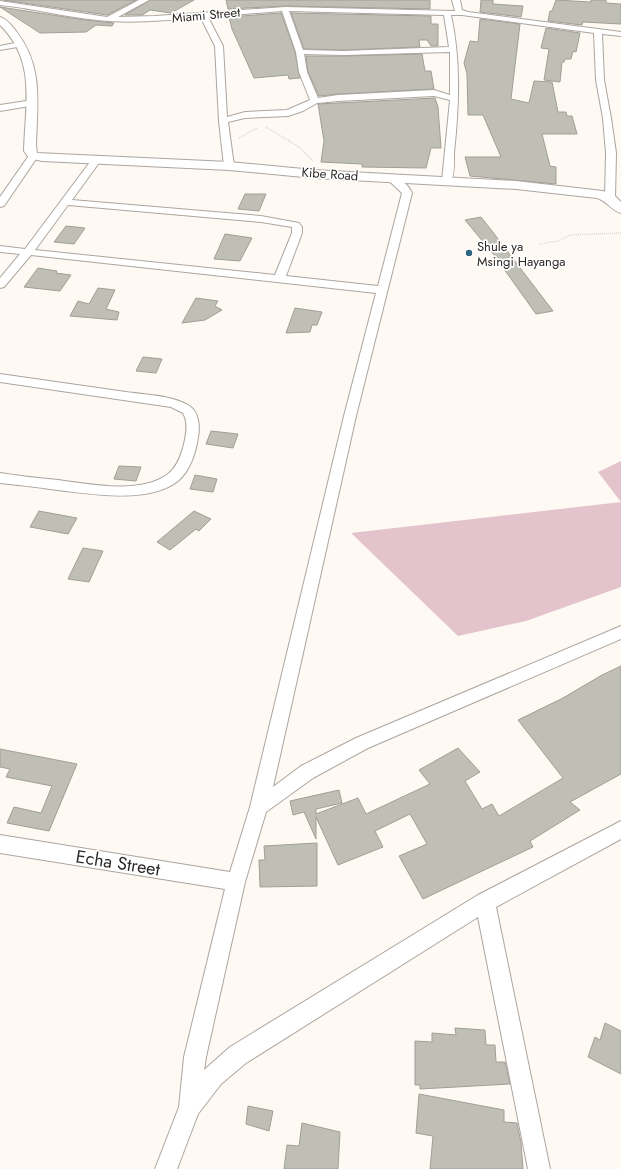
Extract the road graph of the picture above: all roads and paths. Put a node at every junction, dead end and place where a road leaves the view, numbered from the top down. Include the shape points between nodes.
1 (145, 0) edge
2 (302, 0) edge
3 (456, 0) edge
4 (0, 3) edge
5 (285, 9) junction
6 (300, 9) junction
7 (447, 13) junction
8 (461, 13) junction
9 (203, 15) junction
10 (109, 19) junction
11 (0, 20) edge
12 (598, 32) junction
13 (621, 34) edge
14 (20, 44) junction
15 (0, 48) edge
16 (454, 49) junction
17 (300, 52) junction
18 (454, 98) junction
19 (315, 101) junction
20 (33, 103) junction
21 (0, 108) edge
22 (223, 121) junction
23 (264, 126) dead end
24 (258, 127) dead end
25 (227, 146) junction
26 (611, 153) junction
27 (621, 153) edge
28 (33, 156) junction
29 (96, 160) junction
30 (229, 166) junction
31 (314, 174) junction
32 (391, 178) junction
33 (447, 181) junction
34 (610, 198) junction
35 (65, 202) junction
36 (0, 204) edge
37 (621, 209) edge
38 (621, 233) edge
39 (540, 244) dead end
40 (0, 248) edge
41 (28, 252) junction
42 (279, 280) junction
43 (0, 285) edge
44 (382, 290) junction
45 (0, 378) edge
46 (0, 478) edge
47 (621, 632) edge
48 (259, 807) junction
49 (621, 830) edge
50 (0, 844) edge
51 (236, 882) junction
52 (485, 902) junction
53 (190, 1107) junction
54 (166, 1169) edge
55 (539, 1169) edge

1 - 10 street
2 - 6 street
3 - 8 street
4 - 10 street, Miami Street
5 - 6 street, Miami Street
5 - 9 street, Miami Street
5 - 17 street
6 - 7 street, Miami Street
7 - 8 street, Miami Street
7 - 16 street
8 - 12 street, Miami Street
9 - 10 street, Miami Street
9 - 22 street via 219,46
11 - 14 street
12 - 13 street, Miami Street
12 - 26 street via 600,80
14 - 15 street
14 - 20 street via 26,57
16 - 17 street
16 - 18 street
17 - 19 street via 303,72
18 - 19 street via 427,93
18 - 33 street
19 - 22 street via 288,113 245,116
20 - 21 street
20 - 28 street via 30,130 30,151
22 - 25 street
23 - 31 path via 310,157 314,165
24 - 25 path
25 - 30 street
26 - 27 street
26 - 34 street
28 - 29 street, Kibe Road
28 - 36 street
29 - 30 street, Kibe Road
29 - 35 street
30 - 31 street, Kibe Road
31 - 32 street, Kibe Road
32 - 33 street, Kibe Road
32 - 44 street via 407,192
33 - 34 street, Kibe Road via 565,190 599,194
34 - 37 street
35 - 41 street
35 - 42 street via 240,217 295,225 297,233
38 - 39 path via 571,235 558,241
40 - 41 street
41 - 42 street
41 - 43 street
42 - 44 street
44 - 48 street
45 - 46 street via 176,404 187,410 194,428 187,456 178,473 169,481 154,486 119,492
47 - 48 street via 362,743 307,772
48 - 51 street
49 - 52 street
50 - 51 street, Echa Street
51 - 53 street via 195,1057
52 - 53 street via 238,1054 213,1076
52 - 55 street
53 - 54 street

